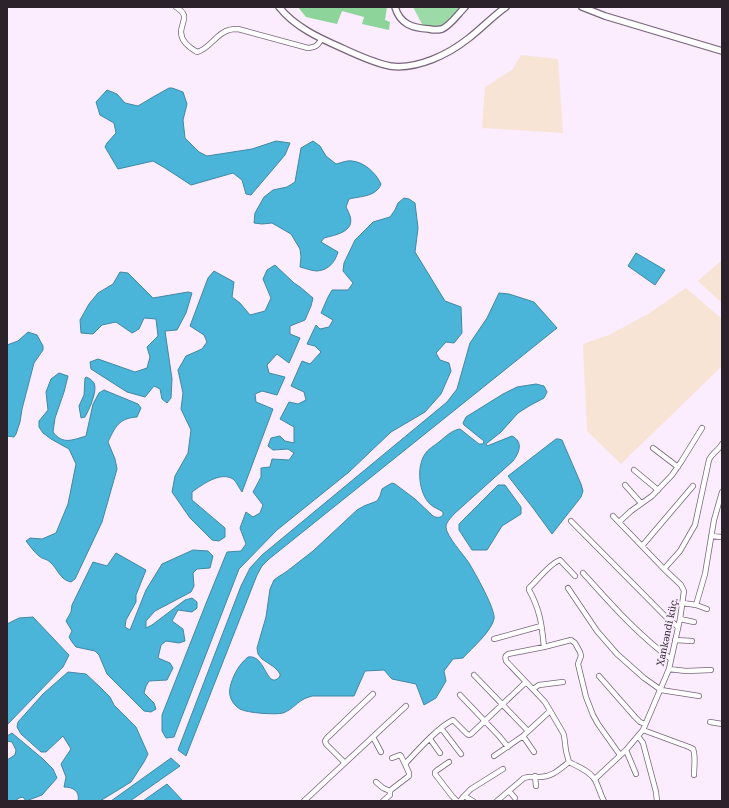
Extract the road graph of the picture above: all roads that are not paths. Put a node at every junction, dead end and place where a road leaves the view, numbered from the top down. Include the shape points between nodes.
1 (176, 7) edge
2 (279, 7) edge
3 (395, 7) edge
4 (465, 7) edge
5 (506, 7) edge
6 (582, 7) edge
7 (321, 40) junction
8 (722, 51) edge
9 (702, 428) dead end
10 (721, 447) edge
11 (653, 448) dead end
12 (678, 467) junction
13 (634, 470) dead end
14 (625, 485) dead end
15 (693, 486) dead end
16 (658, 490) junction
17 (722, 492) edge
18 (641, 503) junction
19 (720, 509) edge
20 (613, 516) dead end
21 (571, 521) dead end
22 (619, 522) junction
23 (711, 536) junction
24 (722, 537) edge
25 (642, 546) junction
26 (664, 569) junction
27 (583, 572) dead end
28 (575, 576) dead end
29 (568, 588) dead end
30 (683, 603) junction
31 (696, 605) junction
32 (708, 609) dead end
33 (680, 619) junction
34 (694, 622) dead end
35 (542, 626) junction
36 (678, 628) junction
37 (494, 639) dead end
38 (675, 640) junction
39 (692, 641) dead end
40 (544, 647) junction
41 (671, 659) junction
42 (669, 669) junction
43 (711, 670) dead end
44 (474, 674) dead end
45 (599, 676) dead end
46 (526, 682) junction
47 (563, 682) dead end
48 (533, 689) junction
49 (660, 690) junction
50 (373, 694) dead end
51 (460, 695) dead end
52 (699, 696) dead end
53 (503, 704) junction
54 (406, 706) dead end
55 (550, 710) junction
56 (485, 721) junction
57 (710, 722) dead end
58 (645, 724) junction
59 (722, 724) edge
60 (441, 728) junction
61 (642, 730) junction
62 (528, 731) junction
63 (373, 736) junction
64 (524, 736) junction
65 (638, 736) junction
66 (430, 739) junction
67 (508, 747) junction
68 (626, 750) junction
69 (381, 752) dead end
70 (534, 752) dead end
71 (440, 753) dead end
72 (461, 754) dead end
73 (620, 755) junction
74 (494, 756) dead end
75 (392, 758) dead end
76 (449, 762) dead end
77 (569, 762) junction
78 (345, 763) junction
79 (406, 764) junction
80 (503, 769) dead end
81 (636, 774) dead end
82 (694, 775) dead end
83 (535, 776) junction
84 (595, 780) junction
85 (376, 782) dead end
86 (536, 786) dead end
87 (390, 791) junction
88 (508, 791) junction
89 (515, 798) dead end
90 (462, 799) edge
91 (304, 801) edge
92 (383, 801) edge
93 (457, 801) edge
94 (473, 801) edge
95 (497, 801) edge
96 (604, 801) edge
97 (657, 801) edge

1 - 7 street via 185,18 181,33 184,40 197,52 202,51 219,35 228,30 238,29 308,48 317,46
2 - 7 street via 302,28
3 - 4 street via 399,17 407,24 418,29 438,30 446,26
5 - 7 street via 452,50 414,65 391,66 378,63
6 - 8 street
9 - 12 street
10 - 26 street via 709,460 695,525 680,551
11 - 12 street
12 - 16 street
13 - 16 street
14 - 18 street
15 - 25 street
16 - 18 street
17 - 19 street
18 - 22 street
19 - 23 street
20 - 22 street, Xankəndi küç.
21 - 36 street
22 - 25 street, Xankəndi küç.
23 - 24 street
23 - 31 street via 705,574
25 - 26 street, Xankəndi küç.
26 - 30 street, Xankəndi küç. via 683,587
27 - 41 street via 640,633
28 - 35 street via 559,560 529,588 538,607
29 - 49 street via 597,631 617,654
30 - 31 street
30 - 33 street, Xankəndi küç.
31 - 32 street
33 - 34 street
33 - 36 street, Xankəndi küç.
35 - 37 street
35 - 40 street
36 - 38 street, Xankəndi küç.
38 - 39 street
38 - 41 street, Xankəndi küç.
40 - 46 street via 506,655 506,661
40 - 73 street via 570,640 575,643 581,656 578,664 586,697 598,724
41 - 42 street, Xankəndi küç.
42 - 43 street
42 - 49 street, Xankəndi küç.
44 - 53 street
45 - 58 street via 635,717
46 - 48 street
46 - 53 street
47 - 48 street via 539,685
48 - 55 street
49 - 52 street
49 - 58 street, Xankəndi küç.
50 - 78 street via 325,741
51 - 56 street
53 - 56 street
53 - 62 street
54 - 63 street
55 - 62 street
55 - 77 street via 564,735
56 - 60 street via 469,735 453,720
56 - 67 street
57 - 59 street
58 - 61 street, Xankəndi küç.
60 - 66 street
60 - 72 street
61 - 65 street, Xankəndi küç.
61 - 82 street via 694,749
62 - 64 street
63 - 69 street
63 - 78 street
64 - 67 street
64 - 70 street
65 - 68 street, Xankəndi küç.
65 - 97 street via 643,743
66 - 71 street
66 - 79 street
67 - 74 street
68 - 73 street, Xankəndi küç.
68 - 81 street
73 - 84 street, Xankəndi küç.
75 - 79 street via 400,755
76 - 93 street via 434,772
77 - 83 street via 556,773
77 - 84 street
78 - 91 street
79 - 87 street via 409,776
80 - 90 street via 471,789
83 - 86 street
83 - 88 street via 524,778
84 - 96 street
85 - 87 street
87 - 92 street via 390,795
88 - 89 street
88 - 95 street
90 - 94 street via 466,797

